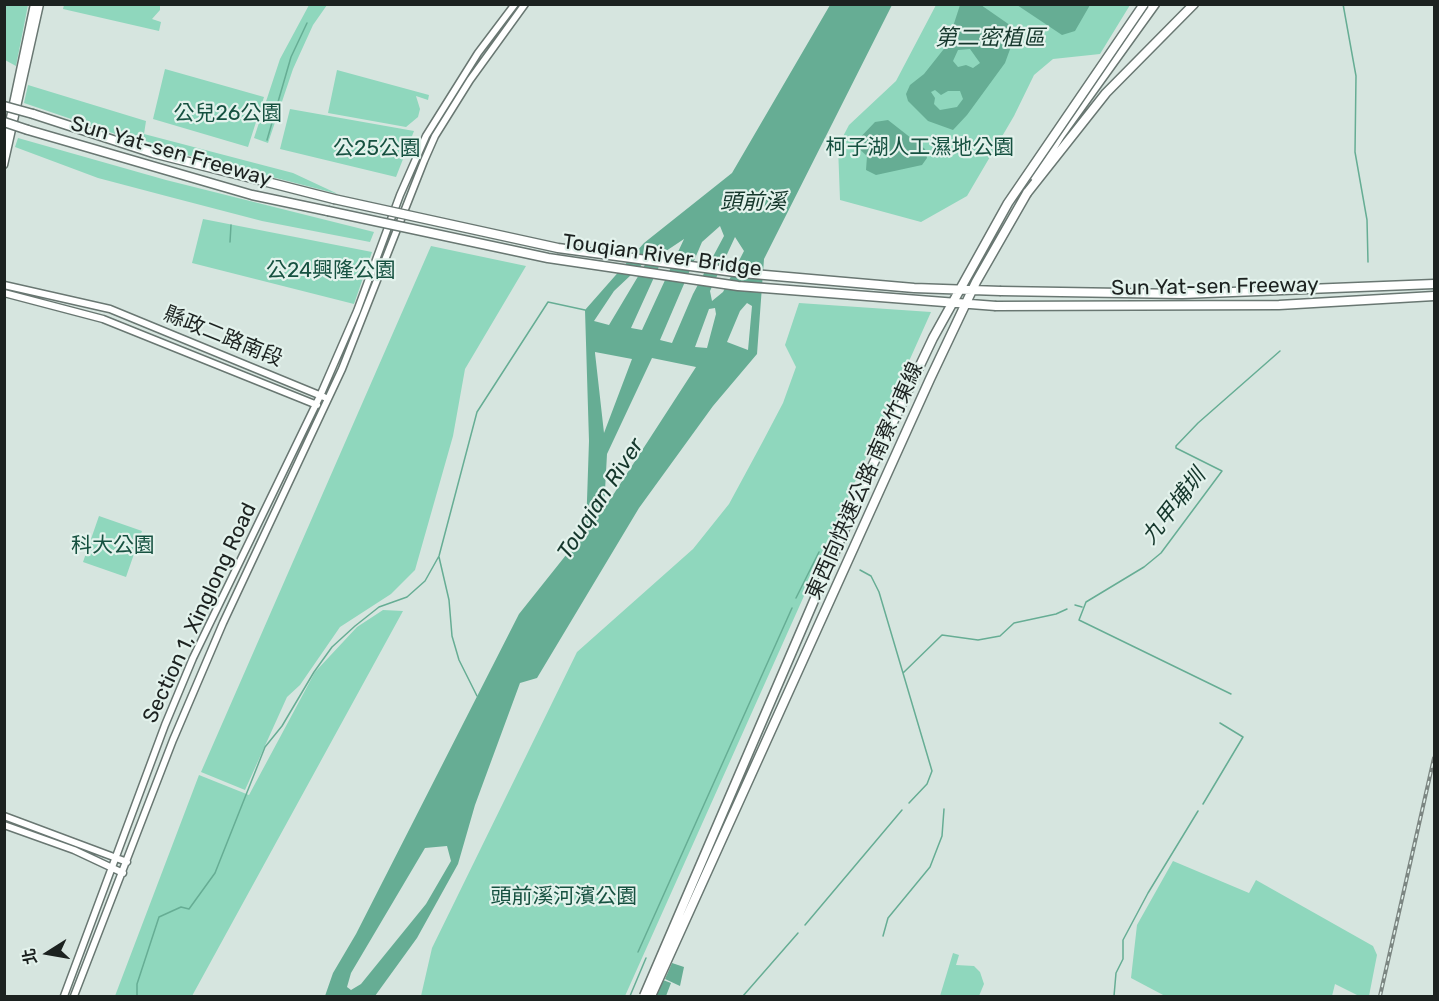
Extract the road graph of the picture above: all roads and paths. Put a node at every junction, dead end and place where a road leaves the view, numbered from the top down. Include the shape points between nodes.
1 (34, 4) edge
2 (40, 4) edge
3 (515, 4) edge
4 (525, 4) edge
5 (1144, 4) edge
6 (1155, 4) edge
7 (1194, 4) edge
8 (4, 106) edge
9 (10, 118) edge
10 (4, 146) edge
11 (4, 165) edge
12 (1027, 193) junction
13 (334, 199) joint
14 (328, 211) joint
15 (1434, 284) edge
16 (4, 285) edge
17 (1001, 291) joint
18 (4, 293) edge
19 (1434, 296) edge
20 (996, 306) joint
21 (320, 396) junction
22 (328, 398) junction
23 (315, 405) junction
24 (323, 408) junction
25 (4, 816) edge
26 (4, 825) edge
27 (115, 858) junction
28 (127, 862) junction
29 (111, 867) junction
30 (123, 873) junction
31 (64, 996) edge
32 (74, 996) edge
33 (644, 996) edge
34 (651, 996) edge

1 - 9 street
2 - 9 street
3 - 21 street, Section 1, Xinglong Road via 478,53 432,126 399,195
4 - 22 street, Section 1, Xinglong Road via 435,136
5 - 33 highway, 東西向快速公路 南寮竹東線, bridge via 1008,203 933,338 868,475
6 - 12 highway, 東西向快速公路 南寮竹東線 via 1060,136
7 - 12 highway via 1106,93
8 - 13 highway, Sun Yat-sen Freeway, bridge via 153,153
9 - 10 street
9 - 11 street
9 - 14 highway, Sun Yat-sen Freeway, bridge via 28,130 94,151 252,195
12 - 34 highway, 東西向快速公路 南寮竹東線, bridge via 976,282 930,379
13 - 17 highway, Touqian River Bridge, bridge via 581,251 742,273 914,288
14 - 20 highway, Touqian River Bridge, bridge via 548,258 726,284
15 - 17 highway, Sun Yat-sen Freeway via 1182,294
16 - 21 street, 縣政二路南段 via 105,308
18 - 23 street, 縣政二路南段 via 103,320
19 - 20 highway, Sun Yat-sen Freeway via 1279,305
21 - 22 street, 縣政二路南段
21 - 23 street, Section 1, Xinglong Road
22 - 24 street, Section 1, Xinglong Road
23 - 24 street, 縣政二路南段
23 - 27 street, Section 1, Xinglong Road via 193,658
24 - 28 street, Section 1, Xinglong Road via 186,708
25 - 27 street
26 - 29 street
27 - 28 street
27 - 29 street, Section 1, Xinglong Road
28 - 30 street, Section 1, Xinglong Road
29 - 30 street
29 - 31 street, Section 1, Xinglong Road
30 - 32 street, Section 1, Xinglong Road

